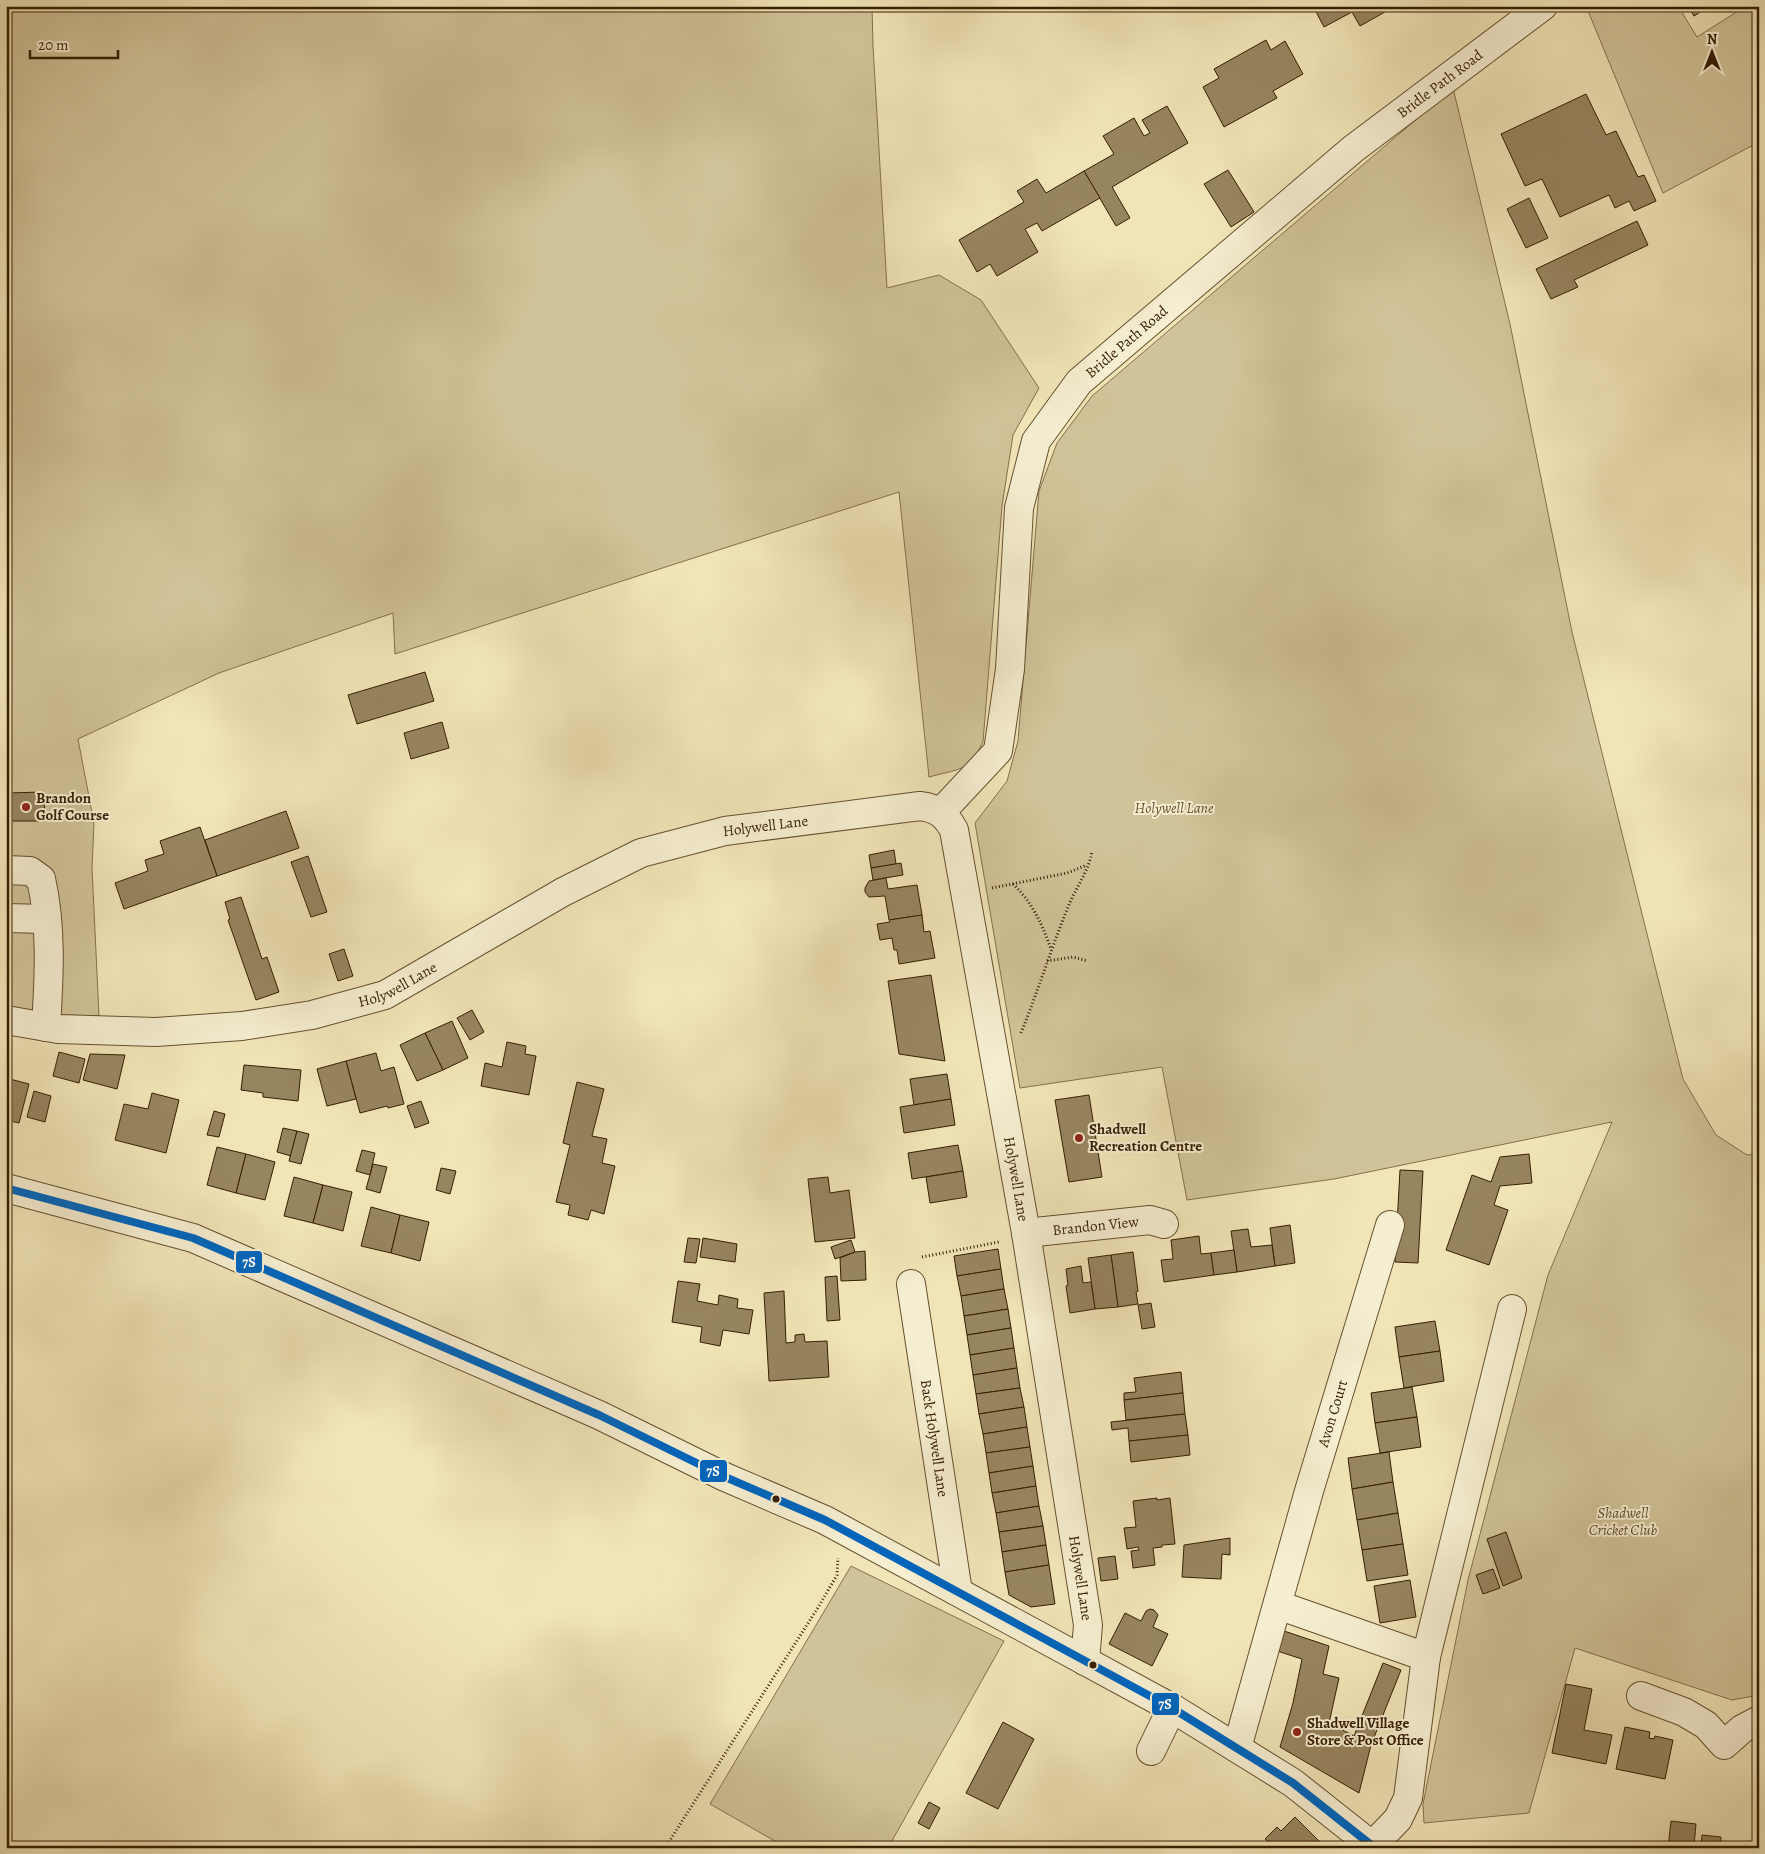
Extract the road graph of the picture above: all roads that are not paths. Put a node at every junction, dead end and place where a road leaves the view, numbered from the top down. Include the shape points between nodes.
1 (1543, 6) edge
2 (941, 812) junction
3 (6, 870) edge
4 (6, 918) edge
5 (47, 919) junction
6 (6, 1020) edge
7 (46, 1027) junction
8 (6, 1188) edge
9 (1164, 1224) dead end
10 (1390, 1225) dead end
11 (1026, 1235) junction
12 (911, 1284) road end
13 (1512, 1309) dead end
14 (958, 1592) junction
15 (1278, 1605) junction
16 (1426, 1657) junction
17 (1085, 1661) junction
18 (1641, 1696) dead end
19 (1172, 1708) junction
20 (1759, 1720) edge
21 (1237, 1748) junction
22 (1151, 1751) dead end
23 (1374, 1846) edge

1 - 2 street, Bridle Path Road via 1353,149 1079,382 1036,441 1019,508 1010,669 998,751
2 - 7 street, Holywell Lane via 920,806 724,831 641,853 563,892 385,994 312,1015 242,1026 156,1032
2 - 11 street, Holywell Lane via 954,830
3 - 5 street via 30,871 41,879
4 - 5 street
5 - 7 street via 49,974
6 - 7 street, Holywell Lane
8 - 14 street via 193,1238 599,1415 725,1477 825,1520
9 - 11 street, Brandon View via 1150,1220
10 - 15 street, Avon Court
11 - 17 street, Holywell Lane via 1088,1625
12 - 14 street, Back Holywell Lane
13 - 16 street
14 - 17 street
15 - 16 street
15 - 21 street, Avon Court
16 - 23 street via 1408,1798 1398,1819
17 - 19 street
18 - 20 street via 1684,1712 1706,1725 1724,1745 1742,1729
19 - 21 street
19 - 22 street
21 - 23 street via 1293,1783

